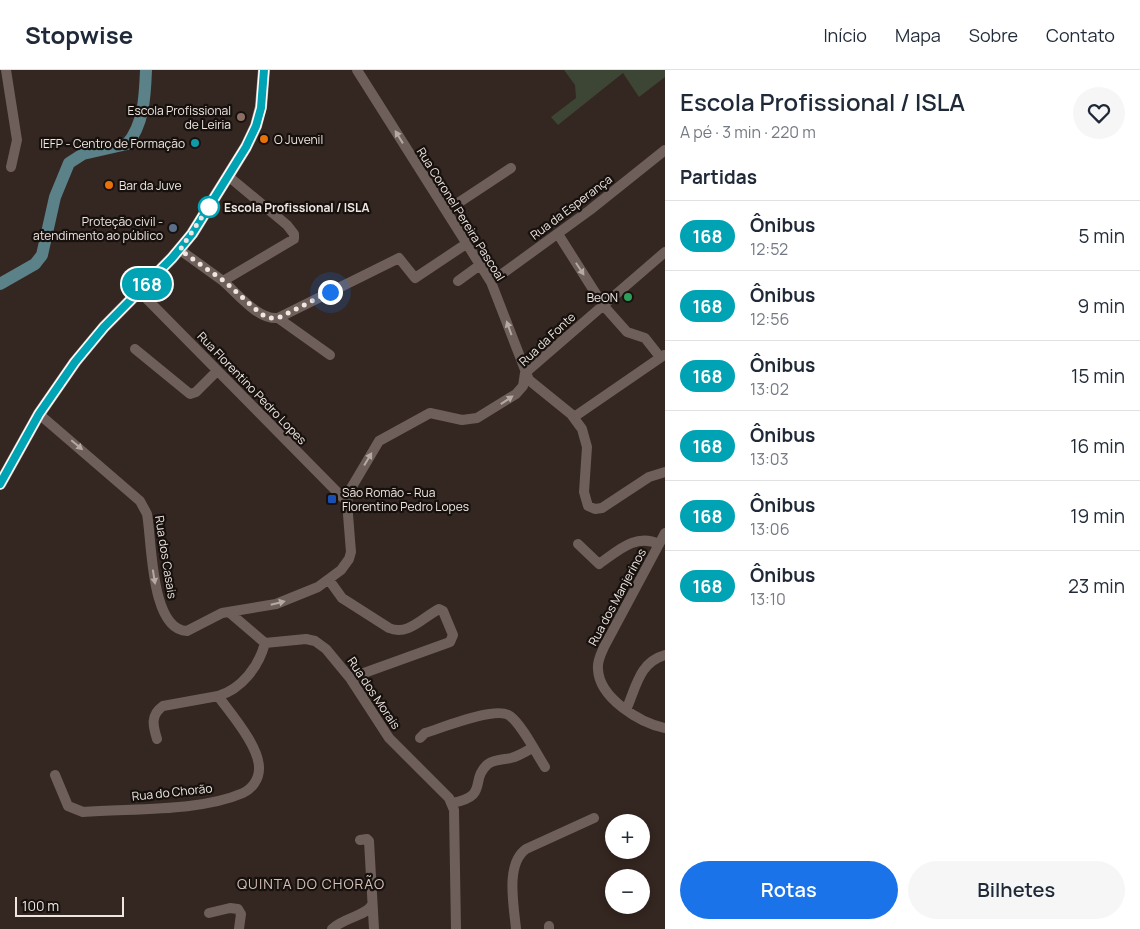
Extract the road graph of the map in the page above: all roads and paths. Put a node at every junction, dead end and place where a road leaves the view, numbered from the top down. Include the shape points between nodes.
1 (6, 70) edge
2 (264, 70) edge
3 (357, 70) edge
4 (665, 150) edge
5 (11, 167) dead end
6 (511, 168) dead end
7 (228, 176) junction
8 (446, 211) junction
9 (558, 234) junction
10 (466, 244) junction
11 (180, 250) junction
12 (663, 257) edge
13 (480, 265) junction
14 (224, 281) junction
15 (458, 281) dead end
16 (490, 282) junction
17 (139, 291) junction
18 (603, 305) junction
19 (278, 318) junction
20 (135, 349) dead end
21 (330, 356) dead end
22 (662, 356) edge
23 (217, 371) junction
24 (526, 373) junction
25 (39, 414) junction
26 (574, 417) junction
27 (665, 472) edge
28 (0, 484) edge
29 (347, 502) junction
30 (665, 533) edge
31 (578, 544) dead end
32 (659, 544) junction
33 (329, 580) junction
34 (230, 613) junction
35 (265, 643) junction
36 (665, 655) edge
37 (350, 678) junction
38 (218, 696) junction
39 (626, 710) junction
40 (665, 728) edge
41 (420, 738) dead end
42 (157, 739) dead end
43 (532, 748) junction
44 (545, 767) dead end
45 (55, 775) dead end
46 (452, 803) junction
47 (594, 818) dead end
48 (360, 840) dead end
49 (372, 905) junction
50 (209, 913) dead end
51 (239, 929) edge
52 (332, 929) edge
53 (374, 929) edge
54 (456, 929) edge
55 (516, 929) edge

1 - 5 street via 17,140
2 - 7 main road via 256,126
8 -> 3 street, Rua Coronel Pereira Pascoal
4 - 9 street, Rua da Esperança
6 - 8 street
7 - 11 main road
7 - 14 street via 287,225 295,238
8 - 10 street, Rua Coronel Pereira Pascoal
9 - 16 street, Rua da Esperança
9 -> 18 street
10 - 13 street, Rua Coronel Pereira Pascoal
10 - 19 street via 415,278 399,258
11 - 14 street
11 - 17 main road
12 - 18 street, Rua da Fonte
13 - 15 street
13 - 16 street, Rua Coronel Pereira Pascoal
14 - 19 street via 261,314
24 -> 16 street, Rua Coronel Pereira Pascoal
17 - 23 street, Rua Florentino Pedro Lopes
17 - 25 main road via 87,348
18 - 22 street via 627,332 645,338
18 - 24 street, Rua da Fonte
19 - 21 street
20 - 23 street via 190,394
22 - 26 street
23 - 29 street, Rua Florentino Pedro Lopes
24 - 26 street, Rua Coronel Pereira Pascoal via 531,383
29 -> 24 street, Rua da Fonte via 357,477 385,436 430,413 462,420 477,418 516,394 523,386
25 - 28 main road
25 -> 34 street, Rua dos Casais via 144,506 158,597 173,626 187,631 217,615
26 - 27 street via 586,442 584,498 588,506 602,508 649,477
29 - 33 street, Rua da Fonte via 351,552 346,564
30 - 32 street, Rua dos Manjerinos
31 - 32 street via 599,564 631,542 648,540
32 - 39 street, Rua dos Manjerinos via 599,659 601,684 608,695
34 -> 33 street, Rua da Fonte via 286,601
33 - 37 street via 342,598 389,628 407,630 439,609 443,611 452,635 450,642
34 - 35 street
35 - 37 street, Rua dos Morais via 315,641
35 - 38 street via 253,670 230,692
36 - 39 street via 651,660 642,671
37 - 46 street, Rua dos Morais via 388,738
38 - 42 street via 163,706 157,710 153,720
38 - 45 street, Rua do Chorão via 254,748 259,762 258,776 244,792 204,803 83,812 68,806
39 - 40 street, Rua dos Manjerinos via 642,722
41 - 43 street via 491,713 503,713 518,723
43 - 44 street
43 - 46 street via 518,756 488,764 480,775 474,795
46 - 54 street
47 - 55 street via 526,849 518,856 513,875
48 - 49 street via 369,841
49 - 52 street via 369,911 343,920
49 - 53 street
50 - 51 street via 238,909 241,914

